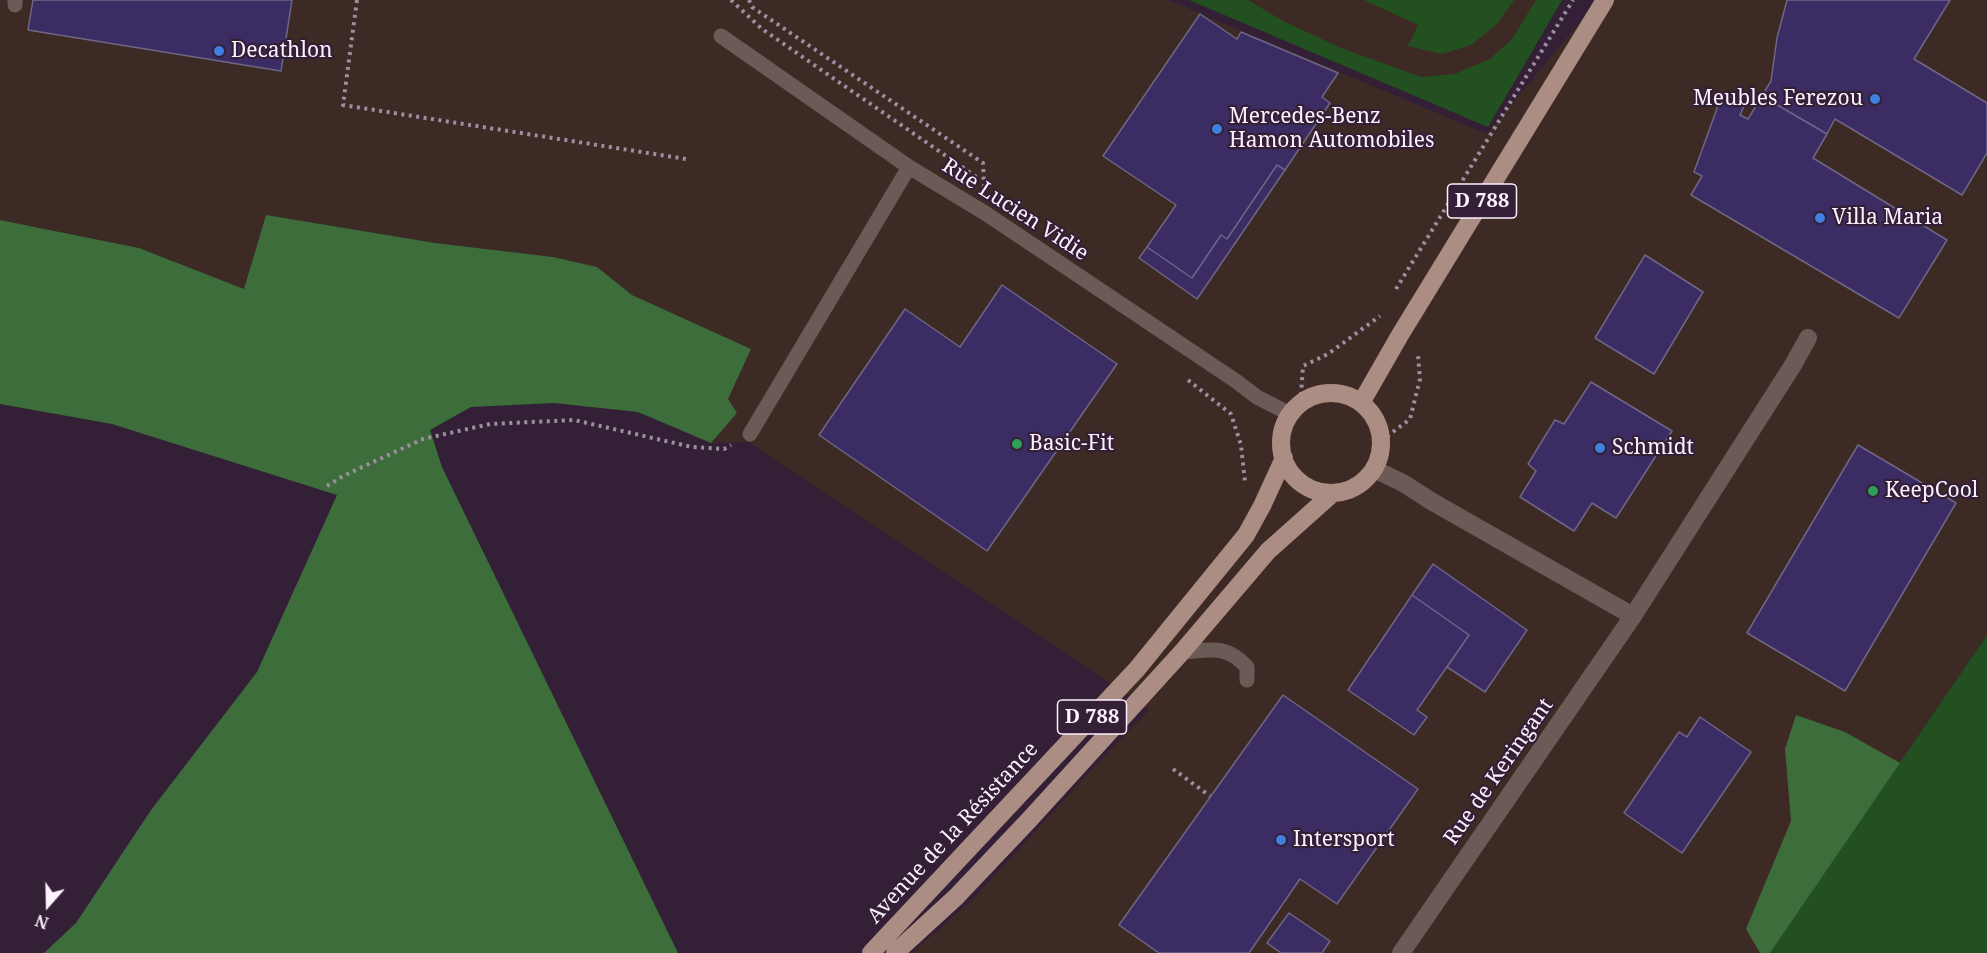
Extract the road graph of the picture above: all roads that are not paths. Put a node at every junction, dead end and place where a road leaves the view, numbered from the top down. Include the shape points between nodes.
1 (1605, 0) edge
2 (721, 36) dead end
3 (909, 168) junction
4 (1808, 338) dead end
5 (1361, 403) junction
6 (1295, 409) junction
7 (750, 434) road end
8 (1284, 459) junction
9 (1374, 469) junction
10 (1333, 493) junction
11 (1633, 616) junction
12 (1182, 652) junction
13 (1247, 680) dead end
14 (871, 953) edge
15 (896, 953) edge
16 (1401, 953) edge

1 - 5 main road, D 788
2 - 3 lane, Rue Lucien Vidie
3 - 6 lane, Rue Lucien Vidie via 985,213 1257,397
3 - 7 lane
4 - 11 street, Rue de Keringant
5 - 6 main road via 1347,395 1331,393 1315,395
5 - 9 main road via 1372,413 1381,441
6 - 8 main road via 1283,428
8 - 10 main road via 1303,484
8 - 14 main road, Avenue de la Résistance / D 788 via 1246,535 1137,669
9 - 10 main road via 1363,481
9 - 11 street
10 - 12 main road, Avenue de la Résistance / D 788 via 1268,551
11 - 16 street, Rue de Keringant
12 - 13 lane via 1220,649 1246,667
12 - 15 main road, Avenue de la Résistance / D 788 via 972,880

